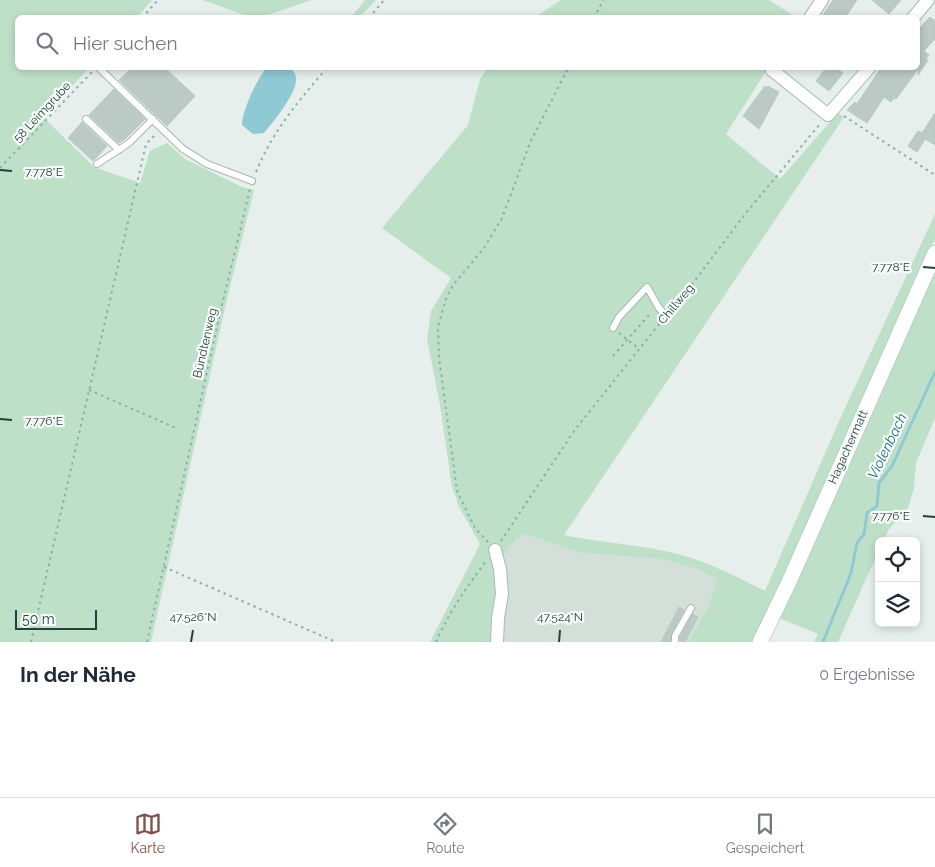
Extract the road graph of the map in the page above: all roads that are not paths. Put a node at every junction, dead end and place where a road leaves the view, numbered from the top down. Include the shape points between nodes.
1 (822, 0) edge
2 (926, 1) edge
3 (812, 15) edge
4 (915, 15) edge
5 (100, 70) edge
6 (772, 70) edge
7 (867, 70) edge
8 (86, 119) dead end
9 (152, 119) junction
10 (119, 150) junction
11 (98, 164) dead end
12 (252, 181) road end
13 (935, 253) edge
14 (666, 316) road end
15 (613, 328) road end
16 (494, 550) road end
17 (691, 608) dead end
18 (497, 642) edge
19 (675, 642) edge
20 (760, 642) edge

1 - 3 street
2 - 4 street
5 - 9 lane
6 - 7 street via 831,111
8 - 10 lane
9 - 10 lane
9 - 12 lane via 183,149 207,164
10 - 11 lane
13 - 20 street, Hagachermatt
14 - 15 lane via 648,287 619,317
16 - 18 street via 500,569 502,594
17 - 19 lane

